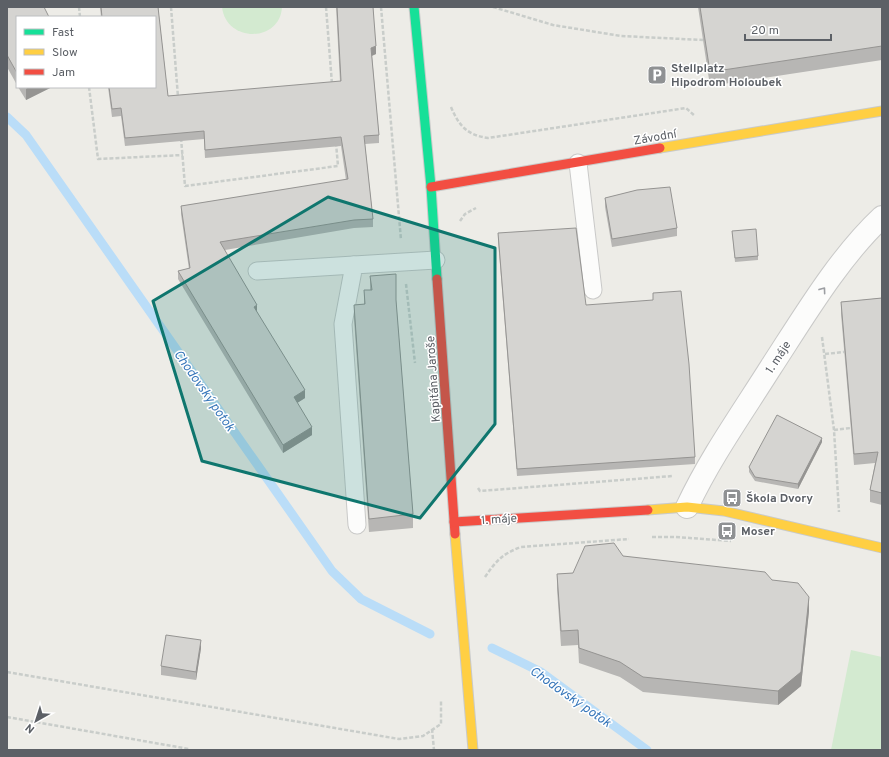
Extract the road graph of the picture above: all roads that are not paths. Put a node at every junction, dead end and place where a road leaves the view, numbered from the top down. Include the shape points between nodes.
1 (414, 7) edge
2 (882, 111) edge
3 (578, 163) junction
4 (431, 187) junction
5 (882, 217) edge
6 (436, 260) junction
7 (354, 266) junction
8 (257, 271) dead end
9 (593, 290) dead end
10 (687, 507) junction
11 (454, 522) junction
12 (358, 525) dead end
13 (882, 548) edge
14 (473, 750) edge

1 - 4 street, Kapitána Jaroše
2 - 3 street, Závodní
3 - 4 street, Závodní
3 - 9 lane
4 - 6 street, Kapitána Jaroše
10 -> 5 street, 1. máje via 703,473 800,322 865,233
6 - 7 lane
6 - 11 street, Kapitána Jaroše
7 - 8 lane
7 - 12 lane via 344,324
10 - 11 street, 1. máje
10 - 13 street, 1. máje via 724,511
11 - 14 street, Kapitána Jaroše

